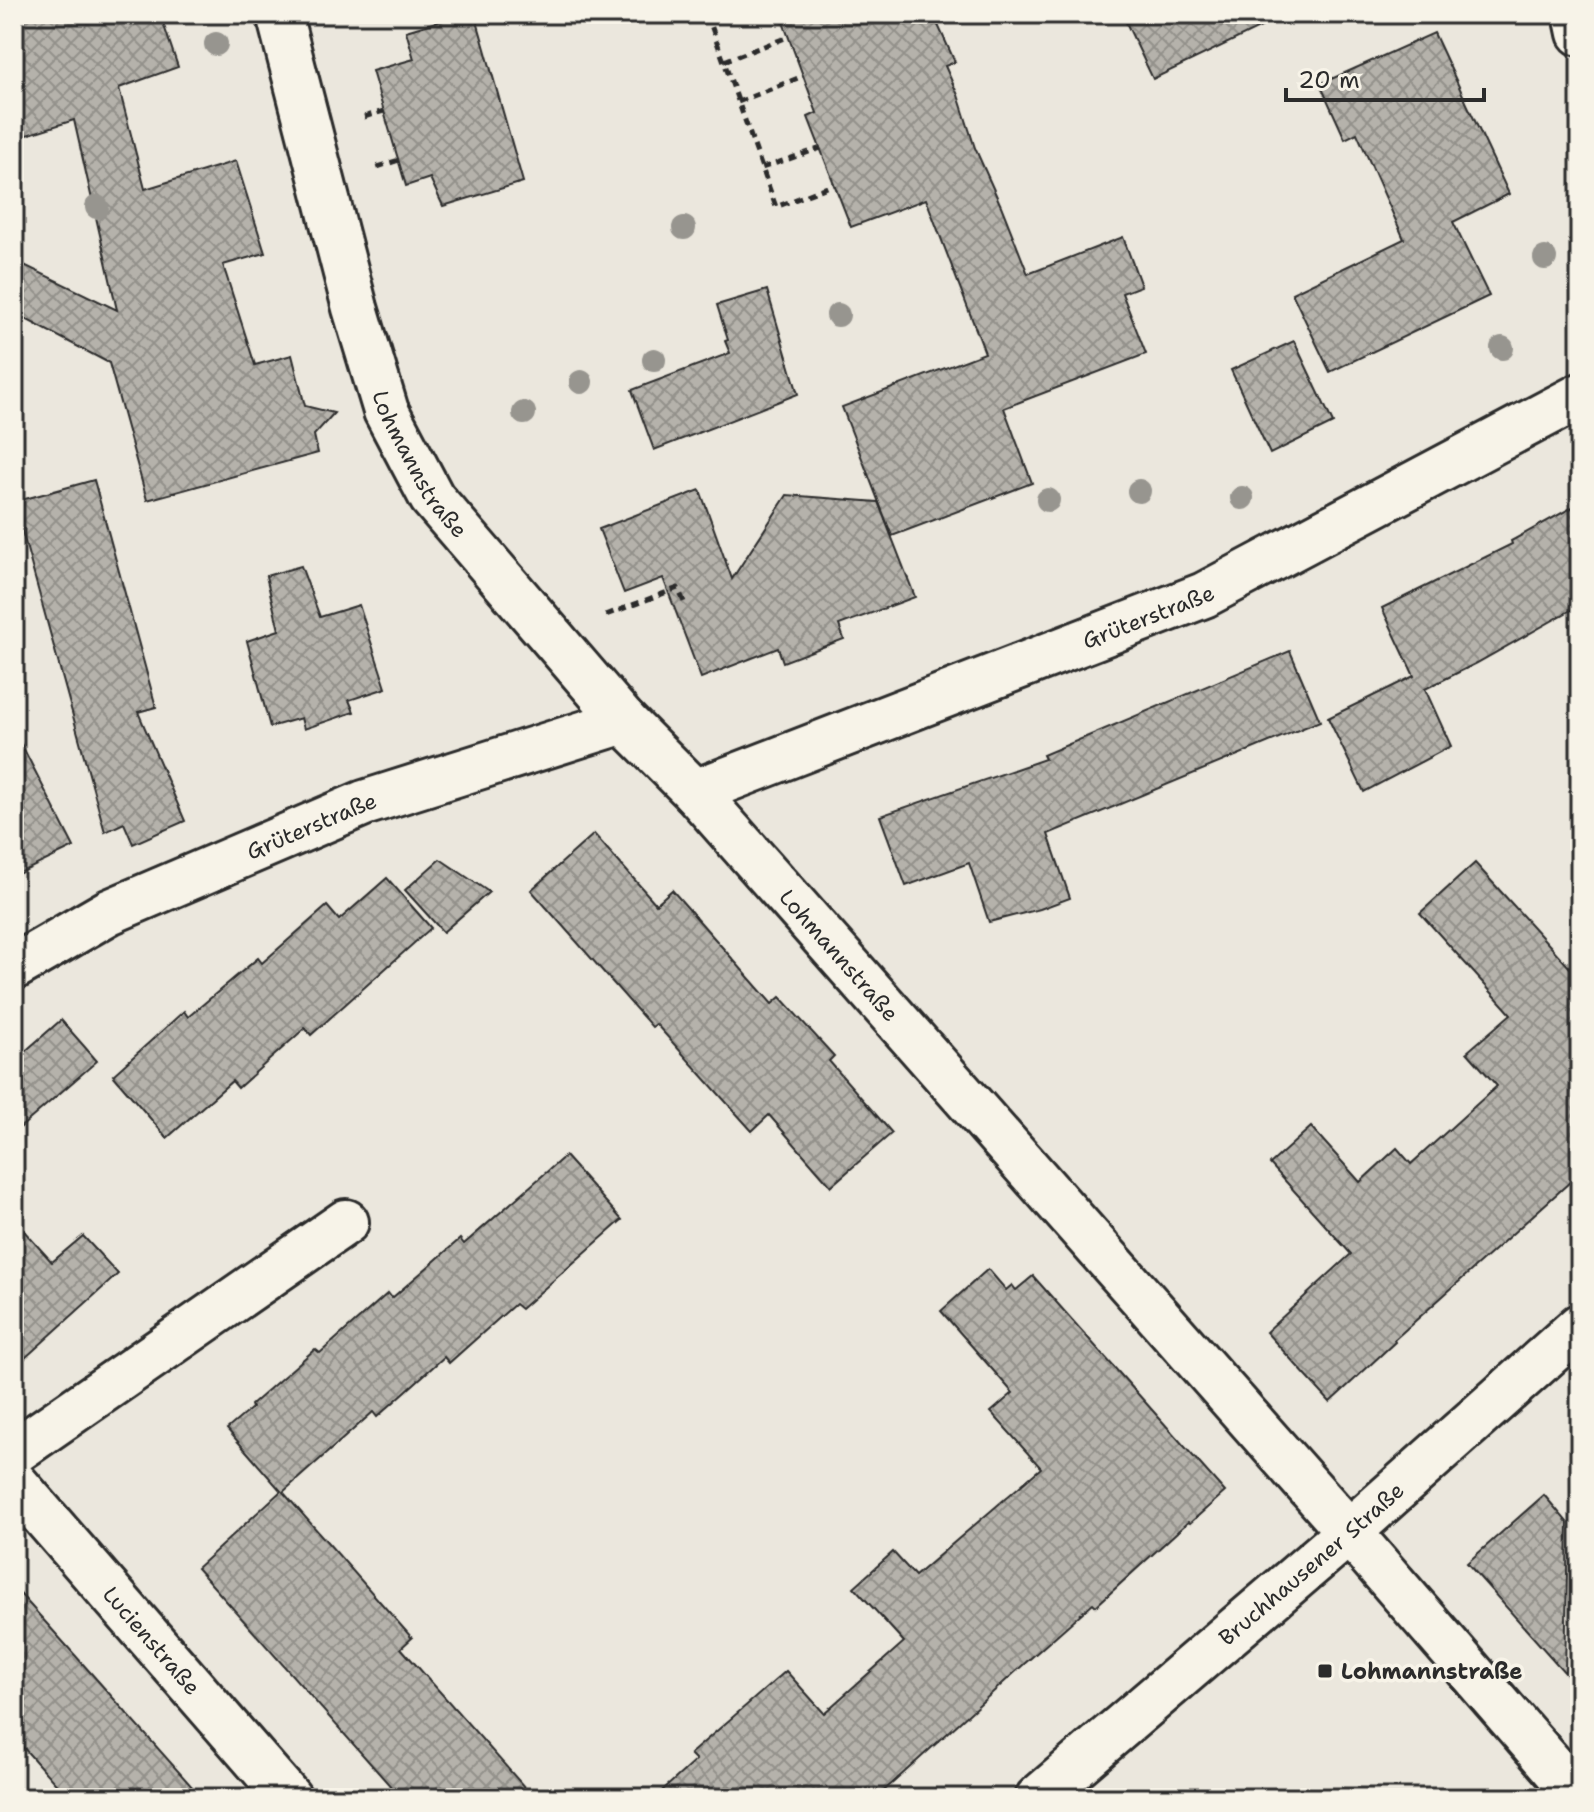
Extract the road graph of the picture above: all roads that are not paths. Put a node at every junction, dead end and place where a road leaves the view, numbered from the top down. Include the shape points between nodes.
1 (279, 14) edge
2 (1576, 14) edge
3 (1580, 33) edge
4 (1580, 396) edge
5 (624, 721) junction
6 (695, 792) junction
7 (14, 967) edge
8 (346, 1222) dead end
9 (1580, 1326) edge
10 (14, 1452) edge
11 (14, 1482) edge
12 (1349, 1532) junction
13 (289, 1798) edge
14 (1038, 1798) edge
15 (1580, 1798) edge

1 - 5 street, Lohmannstraße via 386,411 432,498
2 - 3 street
4 - 6 street, Grüterstraße via 1204,595
5 - 6 street, Lohmannstraße
5 - 7 street, Grüterstraße via 364,803 109,912
6 - 12 street, Lohmannstraße
8 - 10 street
9 - 12 street, Bruchhausener Straße
11 - 13 street, Lucienstraße
12 - 14 street, Bruchhausener Straße
12 - 15 street, Lohmannstraße

